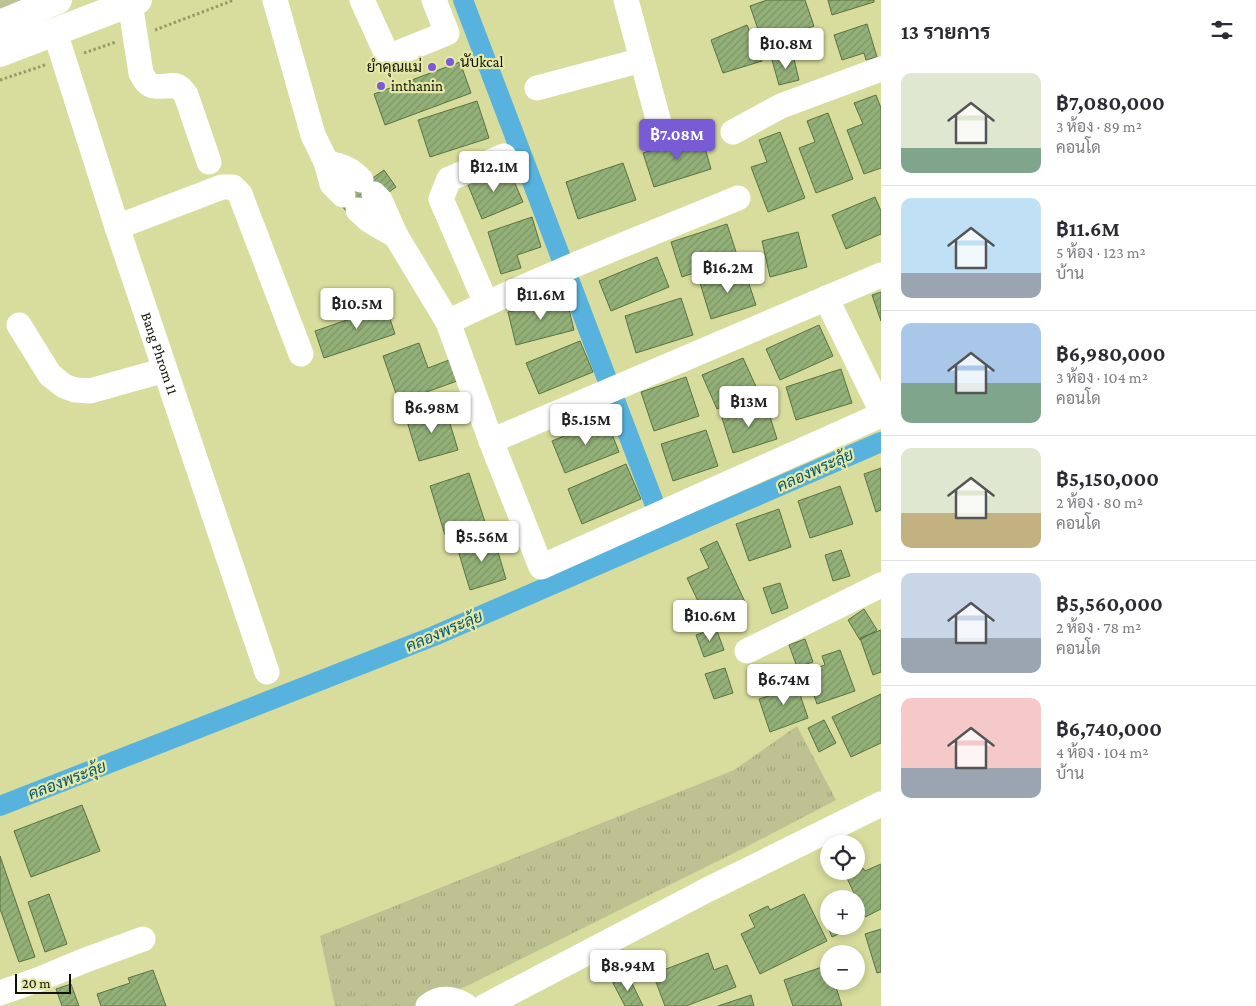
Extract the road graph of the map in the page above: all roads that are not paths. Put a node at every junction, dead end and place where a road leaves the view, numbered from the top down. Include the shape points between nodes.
1 (58, 0) edge
2 (275, 0) edge
3 (362, 0) edge
4 (434, 0) edge
5 (626, 0) edge
6 (134, 2) edge
7 (0, 24) edge
8 (55, 32) junction
9 (0, 53) edge
10 (642, 60) junction
11 (881, 69) edge
12 (537, 88) dead end
13 (661, 130) dead end
14 (733, 132) dead end
15 (504, 156) dead end
16 (209, 162) dead end
17 (738, 198) dead end
18 (117, 227) junction
19 (881, 275) edge
20 (826, 298) junction
21 (486, 303) junction
22 (448, 322) junction
23 (19, 326) dead end
24 (301, 354) dead end
25 (165, 370) junction
26 (881, 410) edge
27 (881, 414) edge
28 (491, 442) junction
29 (881, 585) edge
30 (747, 651) dead end
31 (268, 672) dead end
32 (881, 804) edge
33 (144, 939) dead end
34 (0, 993) edge
35 (428, 1006) edge
36 (466, 1006) edge
37 (485, 1006) edge

1 - 7 main road
2 - 22 street via 309,123 332,184 380,200 396,236
3 - 4 street via 388,57 447,33
5 - 10 street
6 - 8 main road
6 - 16 street via 141,73 149,85 177,86 186,95
8 - 9 main road
8 - 18 street, Bang Phrom 11
10 - 12 street
10 - 13 street
11 - 14 street via 782,106
15 - 21 street via 448,179 441,198
17 - 21 street
18 - 24 street via 222,186 232,187 240,194
18 - 25 street, Bang Phrom 11
19 - 20 street
20 - 26 street
20 - 28 street
21 - 22 street
22 - 28 street
23 - 25 street via 50,375 75,390 90,391
25 - 31 street, Bang Phrom 11
27 - 28 street via 541,567
29 - 30 street
32 - 37 street via 707,890 583,965
33 - 34 street
35 - 36 street via 445,999

